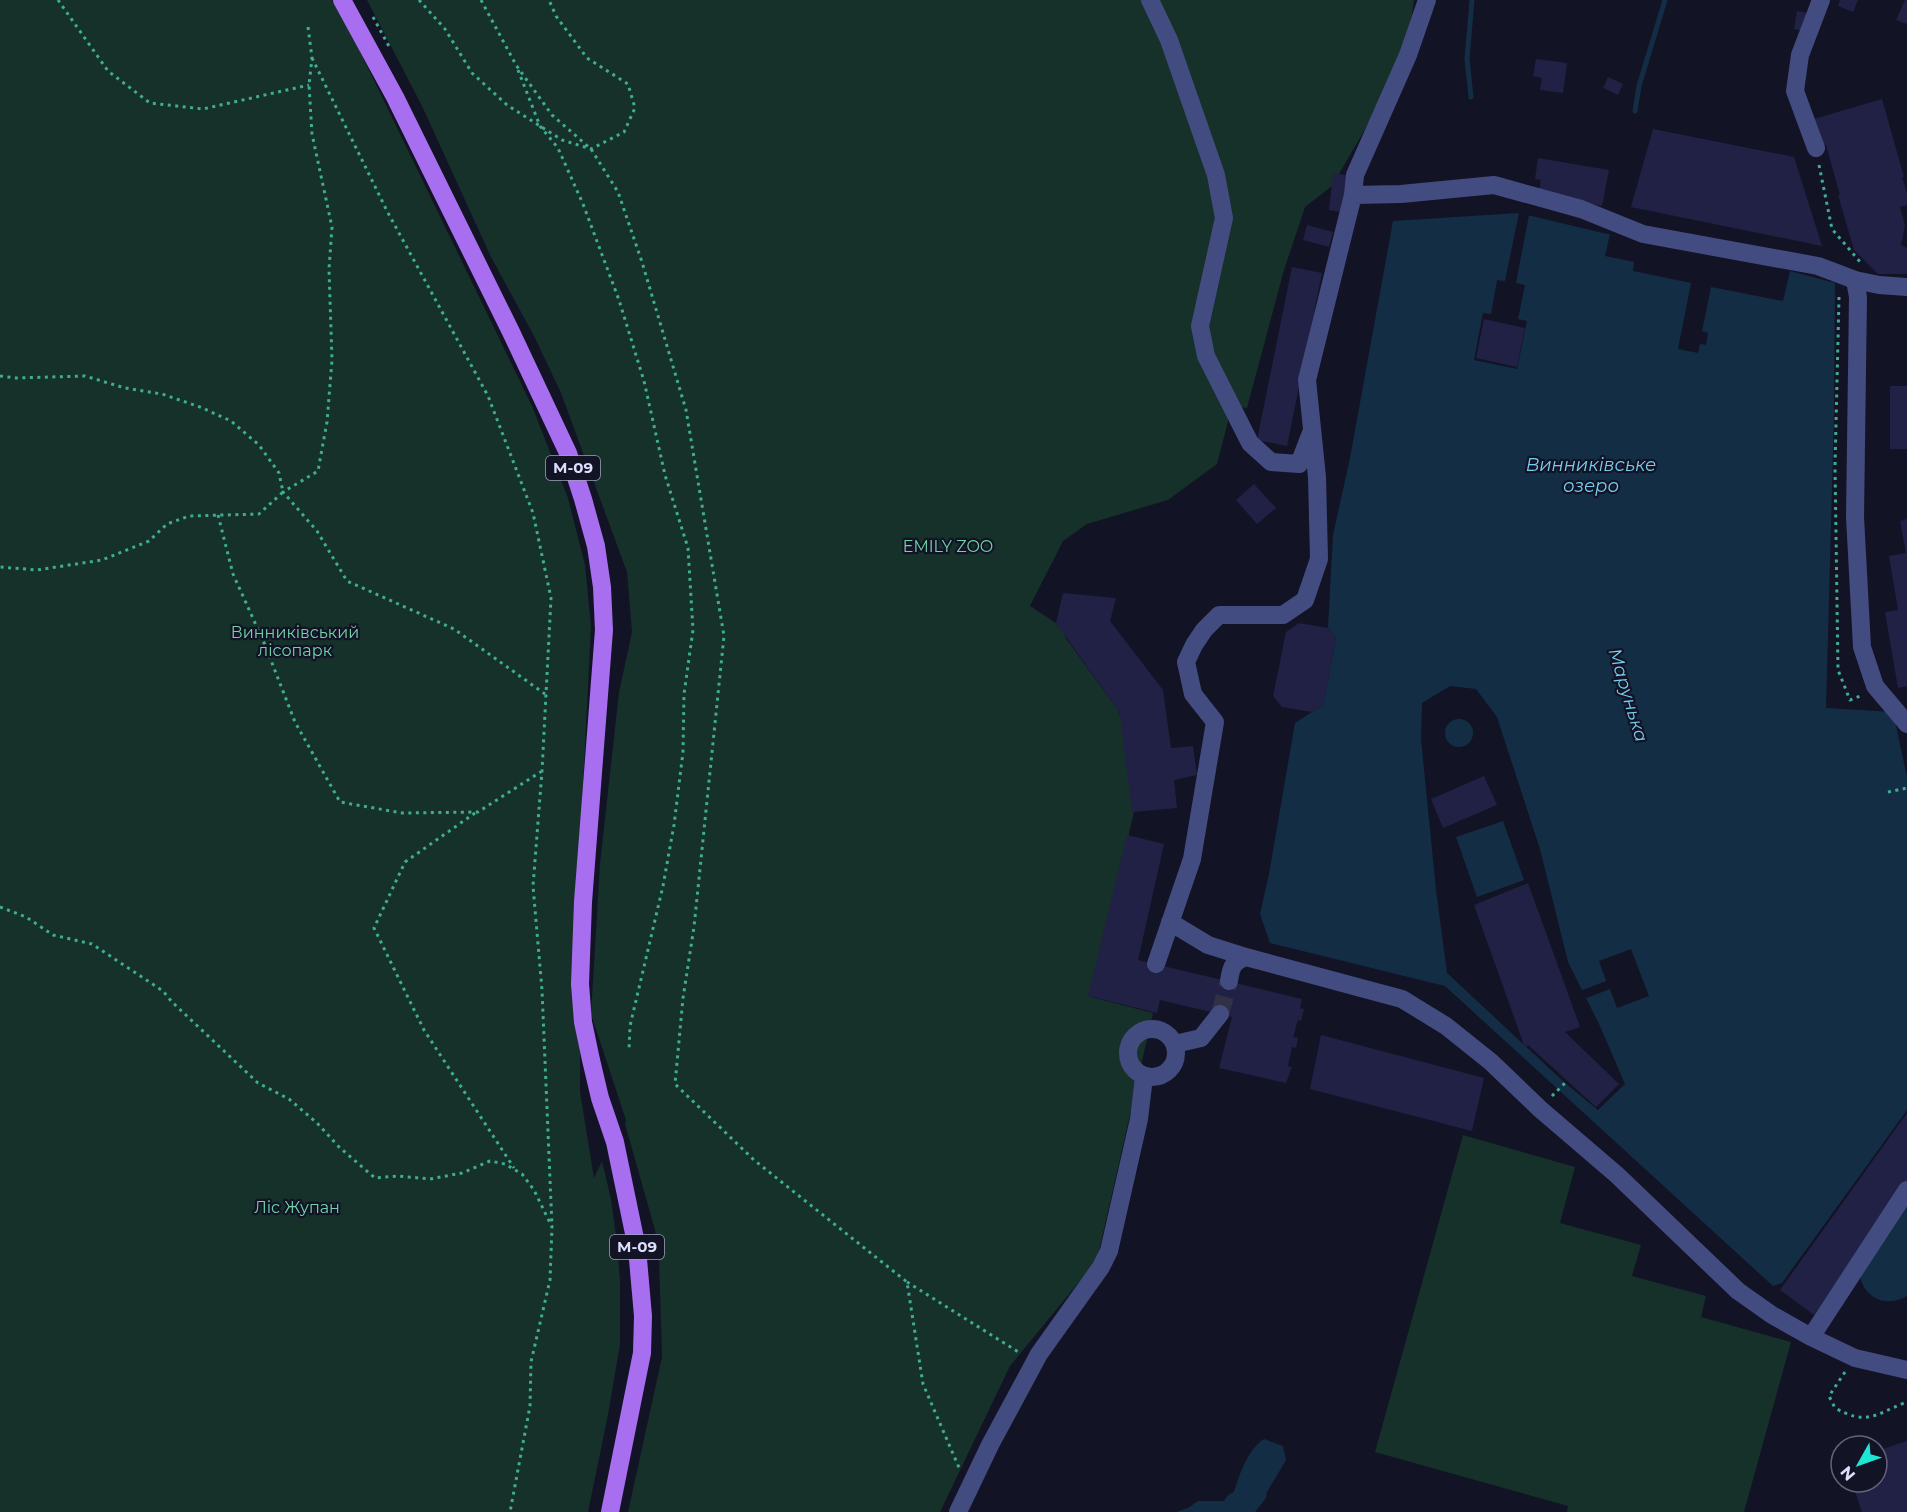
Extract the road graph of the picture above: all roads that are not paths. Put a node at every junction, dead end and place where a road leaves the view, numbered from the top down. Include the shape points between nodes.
1 (342, 0) edge
2 (1150, 0) edge
3 (1427, 0) edge
4 (1821, 0) edge
5 (1816, 148) road end
6 (1353, 195) junction
7 (1855, 280) junction
8 (1907, 287) edge
9 (1312, 431) junction
10 (1907, 724) edge
11 (1170, 922) junction
12 (1246, 957) junction
13 (1156, 964) dead end
14 (1229, 981) tunnel mouth
15 (1220, 1014) tunnel mouth
16 (1175, 1044) junction
17 (1144, 1077) junction
18 (1907, 1190) edge
19 (1811, 1337) junction
20 (1907, 1370) edge
21 (610, 1512) edge
22 (958, 1512) edge

1 - 21 main road, М-09 via 401,108 568,453 596,546 604,630 580,984 591,1060 615,1142 637,1248 643,1317 642,1353
2 - 9 street via 1169,40 1216,175 1224,218 1200,326 1206,356 1250,443 1271,462 1299,464
3 - 6 street via 1408,56 1355,175
4 - 5 street via 1800,55 1795,91
6 - 7 street via 1494,186 1581,209 1643,234 1818,266
6 - 9 street via 1307,380
7 - 8 street
7 - 10 street via 1855,517 1862,647 1875,686
9 - 11 street via 1319,559 1305,600 1283,615 1219,615 1194,645 1186,662 1193,694 1215,722 1192,859
11 - 12 street via 1203,943
11 - 13 street
12 - 14 street via 1231,966
12 - 19 street via 1402,999 1446,1026 1617,1175 1738,1290
15 - 16 street via 1201,1038
16 - 17 street via 1176,1059 1168,1072
16 - 17 street via 1159,1029 1137,1034 1128,1054 1133,1068
17 - 22 street via 1139,1119 1108,1251 1035,1362
18 - 19 street
19 - 20 street via 1855,1358

